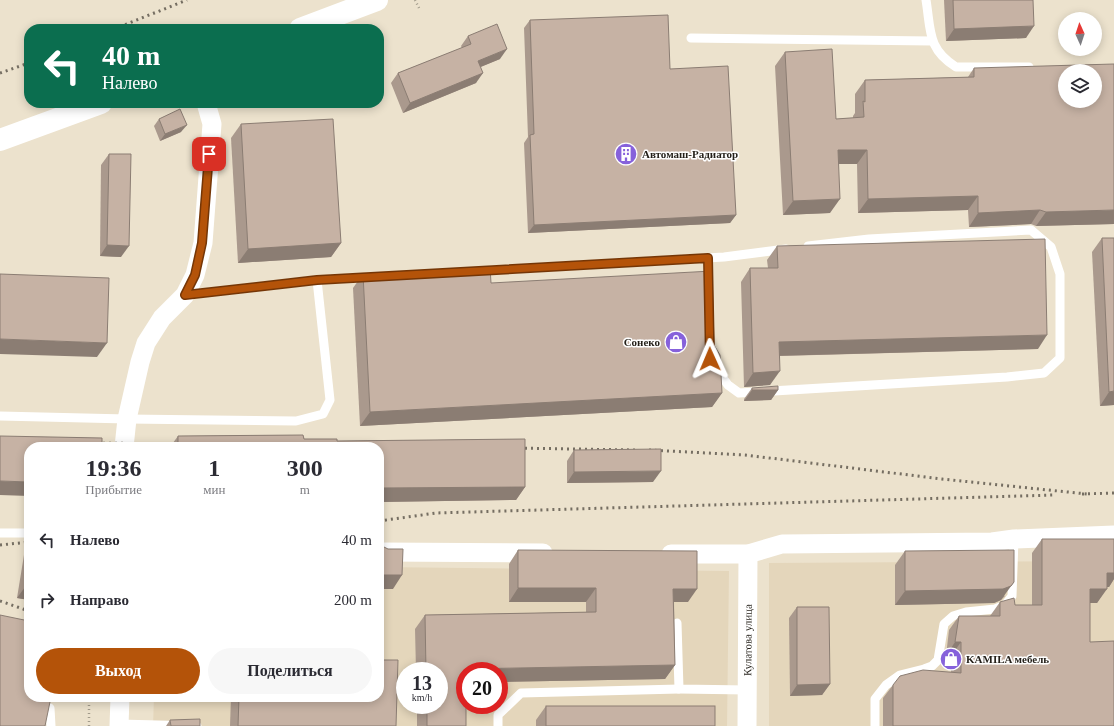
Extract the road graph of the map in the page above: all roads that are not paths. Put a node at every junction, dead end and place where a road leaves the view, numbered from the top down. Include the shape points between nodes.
1 (377, 0) edge
2 (926, 0) edge
3 (313, 24) edge
4 (691, 38) dead end
5 (932, 41) junction
6 (1035, 67) edge
7 (87, 108) edge
8 (207, 108) edge
9 (0, 140) edge
10 (708, 258) junction
11 (468, 272) edge
12 (381, 277) edge
13 (317, 280) junction
14 (708, 289) edge
15 (185, 295) junction
16 (710, 359) edge
17 (0, 416) edge
18 (127, 420) junction
19 (125, 442) edge
20 (0, 533) edge
21 (24, 533) edge
22 (1114, 535) edge
23 (1014, 538) junction
24 (384, 552) edge
25 (560, 553) edge
26 (654, 554) edge
27 (748, 554) junction
28 (677, 623) dead end
29 (679, 689) junction
30 (748, 690) junction
31 (120, 702) edge
32 (50, 708) edge
33 (119, 725) edge
34 (51, 726) edge
35 (197, 726) edge
36 (498, 726) edge
37 (747, 726) edge
38 (875, 726) edge

1 - 3 main road
2 - 5 lane
4 - 5 lane
5 - 6 lane via 944,59 956,67
7 - 9 main road
8 - 15 street via 212,124 202,243 195,275
10 - 11 lane
10 - 14 lane
10 - 16 lane via 869,238 1031,230 1051,247 1060,274 1060,358 1044,373 739,394 728,385
12 - 13 lane
13 - 15 lane
13 - 18 lane via 330,400 323,414 296,421
15 - 18 street via 162,318 146,343
17 - 18 lane
18 - 19 street
20 - 21 lane
22 - 23 street
23 - 27 street via 992,542 782,544
23 - 38 lane via 1012,596 1005,606 966,612 953,616 944,624 938,660 932,666 900,675 886,685 875,699
24 - 25 street
26 - 27 street
27 - 30 street, Кулатова улица
28 - 29 lane
29 - 30 lane
29 - 36 lane via 521,693 498,715
30 - 37 street, Кулатова улица
31 - 33 street
32 - 34 lane
33 - 35 lane

